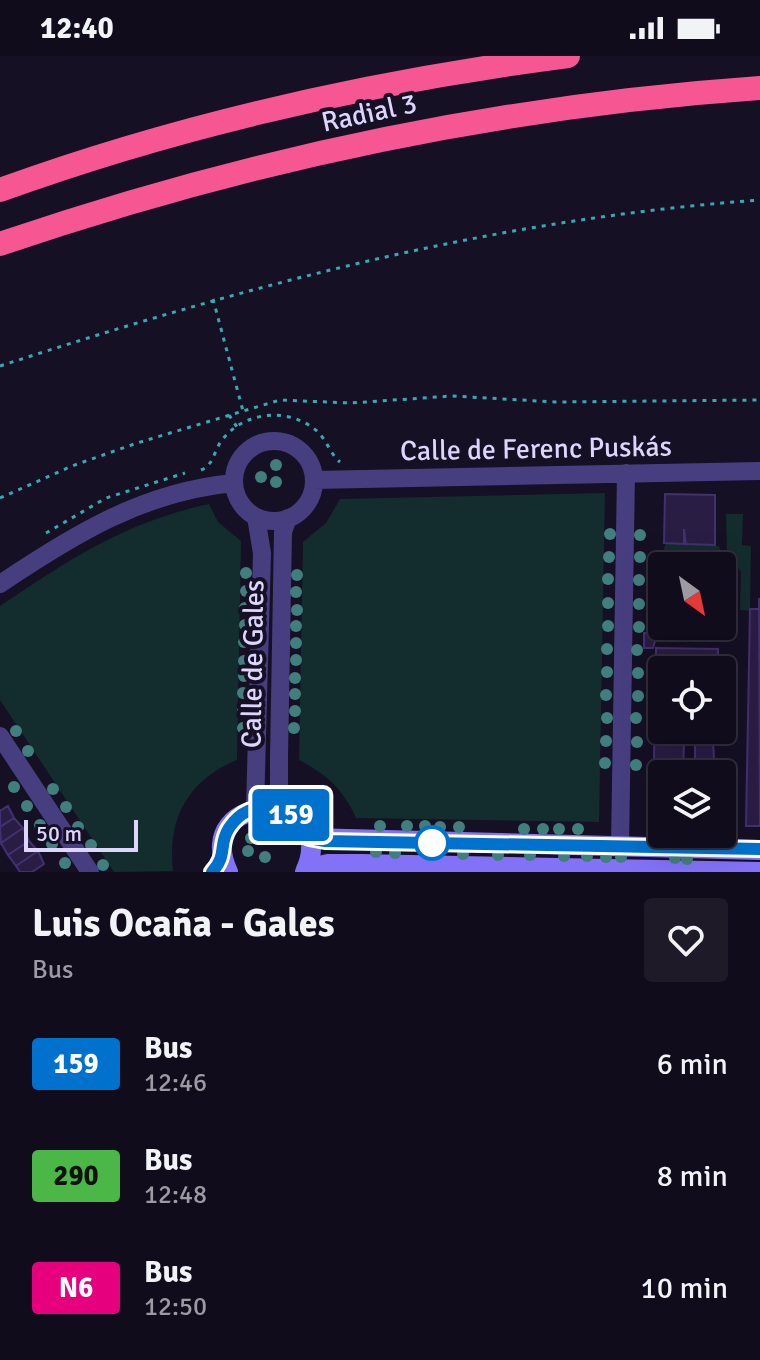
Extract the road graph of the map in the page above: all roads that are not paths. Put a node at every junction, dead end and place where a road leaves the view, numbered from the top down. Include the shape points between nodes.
1 (568, 56) edge
2 (760, 88) edge
3 (0, 190) edge
4 (0, 244) edge
5 (760, 471) edge
6 (626, 473) junction
7 (314, 480) junction
8 (234, 483) junction
9 (256, 517) junction
10 (288, 518) junction
11 (0, 584) edge
12 (0, 736) edge
13 (255, 809) junction
14 (285, 811) junction
15 (309, 838) junction
16 (620, 846) junction
17 (760, 850) edge
18 (221, 868) edge
19 (516, 870) edge
20 (306, 871) edge
21 (90, 872) edge
22 (760, 872) edge

1 - 3 highway, Radial 3 via 357,91 236,119
2 - 4 highway, Radial 3 via 516,115 371,140 118,204
5 - 6 street, Calle de Ferenc Puskás
6 - 7 street, Calle de Ferenc Puskás
6 - 16 street
7 - 8 street via 306,457 286,442 273,440 241,458
7 - 10 street via 307,503
8 - 9 street via 240,503
8 - 11 street via 146,502 99,521
9 - 10 street
9 - 13 street, Calle de Gales via 262,553
10 - 14 street, Calle de Gales via 283,532 279,757
12 - 21 street
13 - 14 main road
13 - 18 main road via 229,828
14 - 15 main road
15 - 16 main road
15 - 20 main road
16 - 17 main road
19 - 20 main road via 328,864
19 - 22 main road

